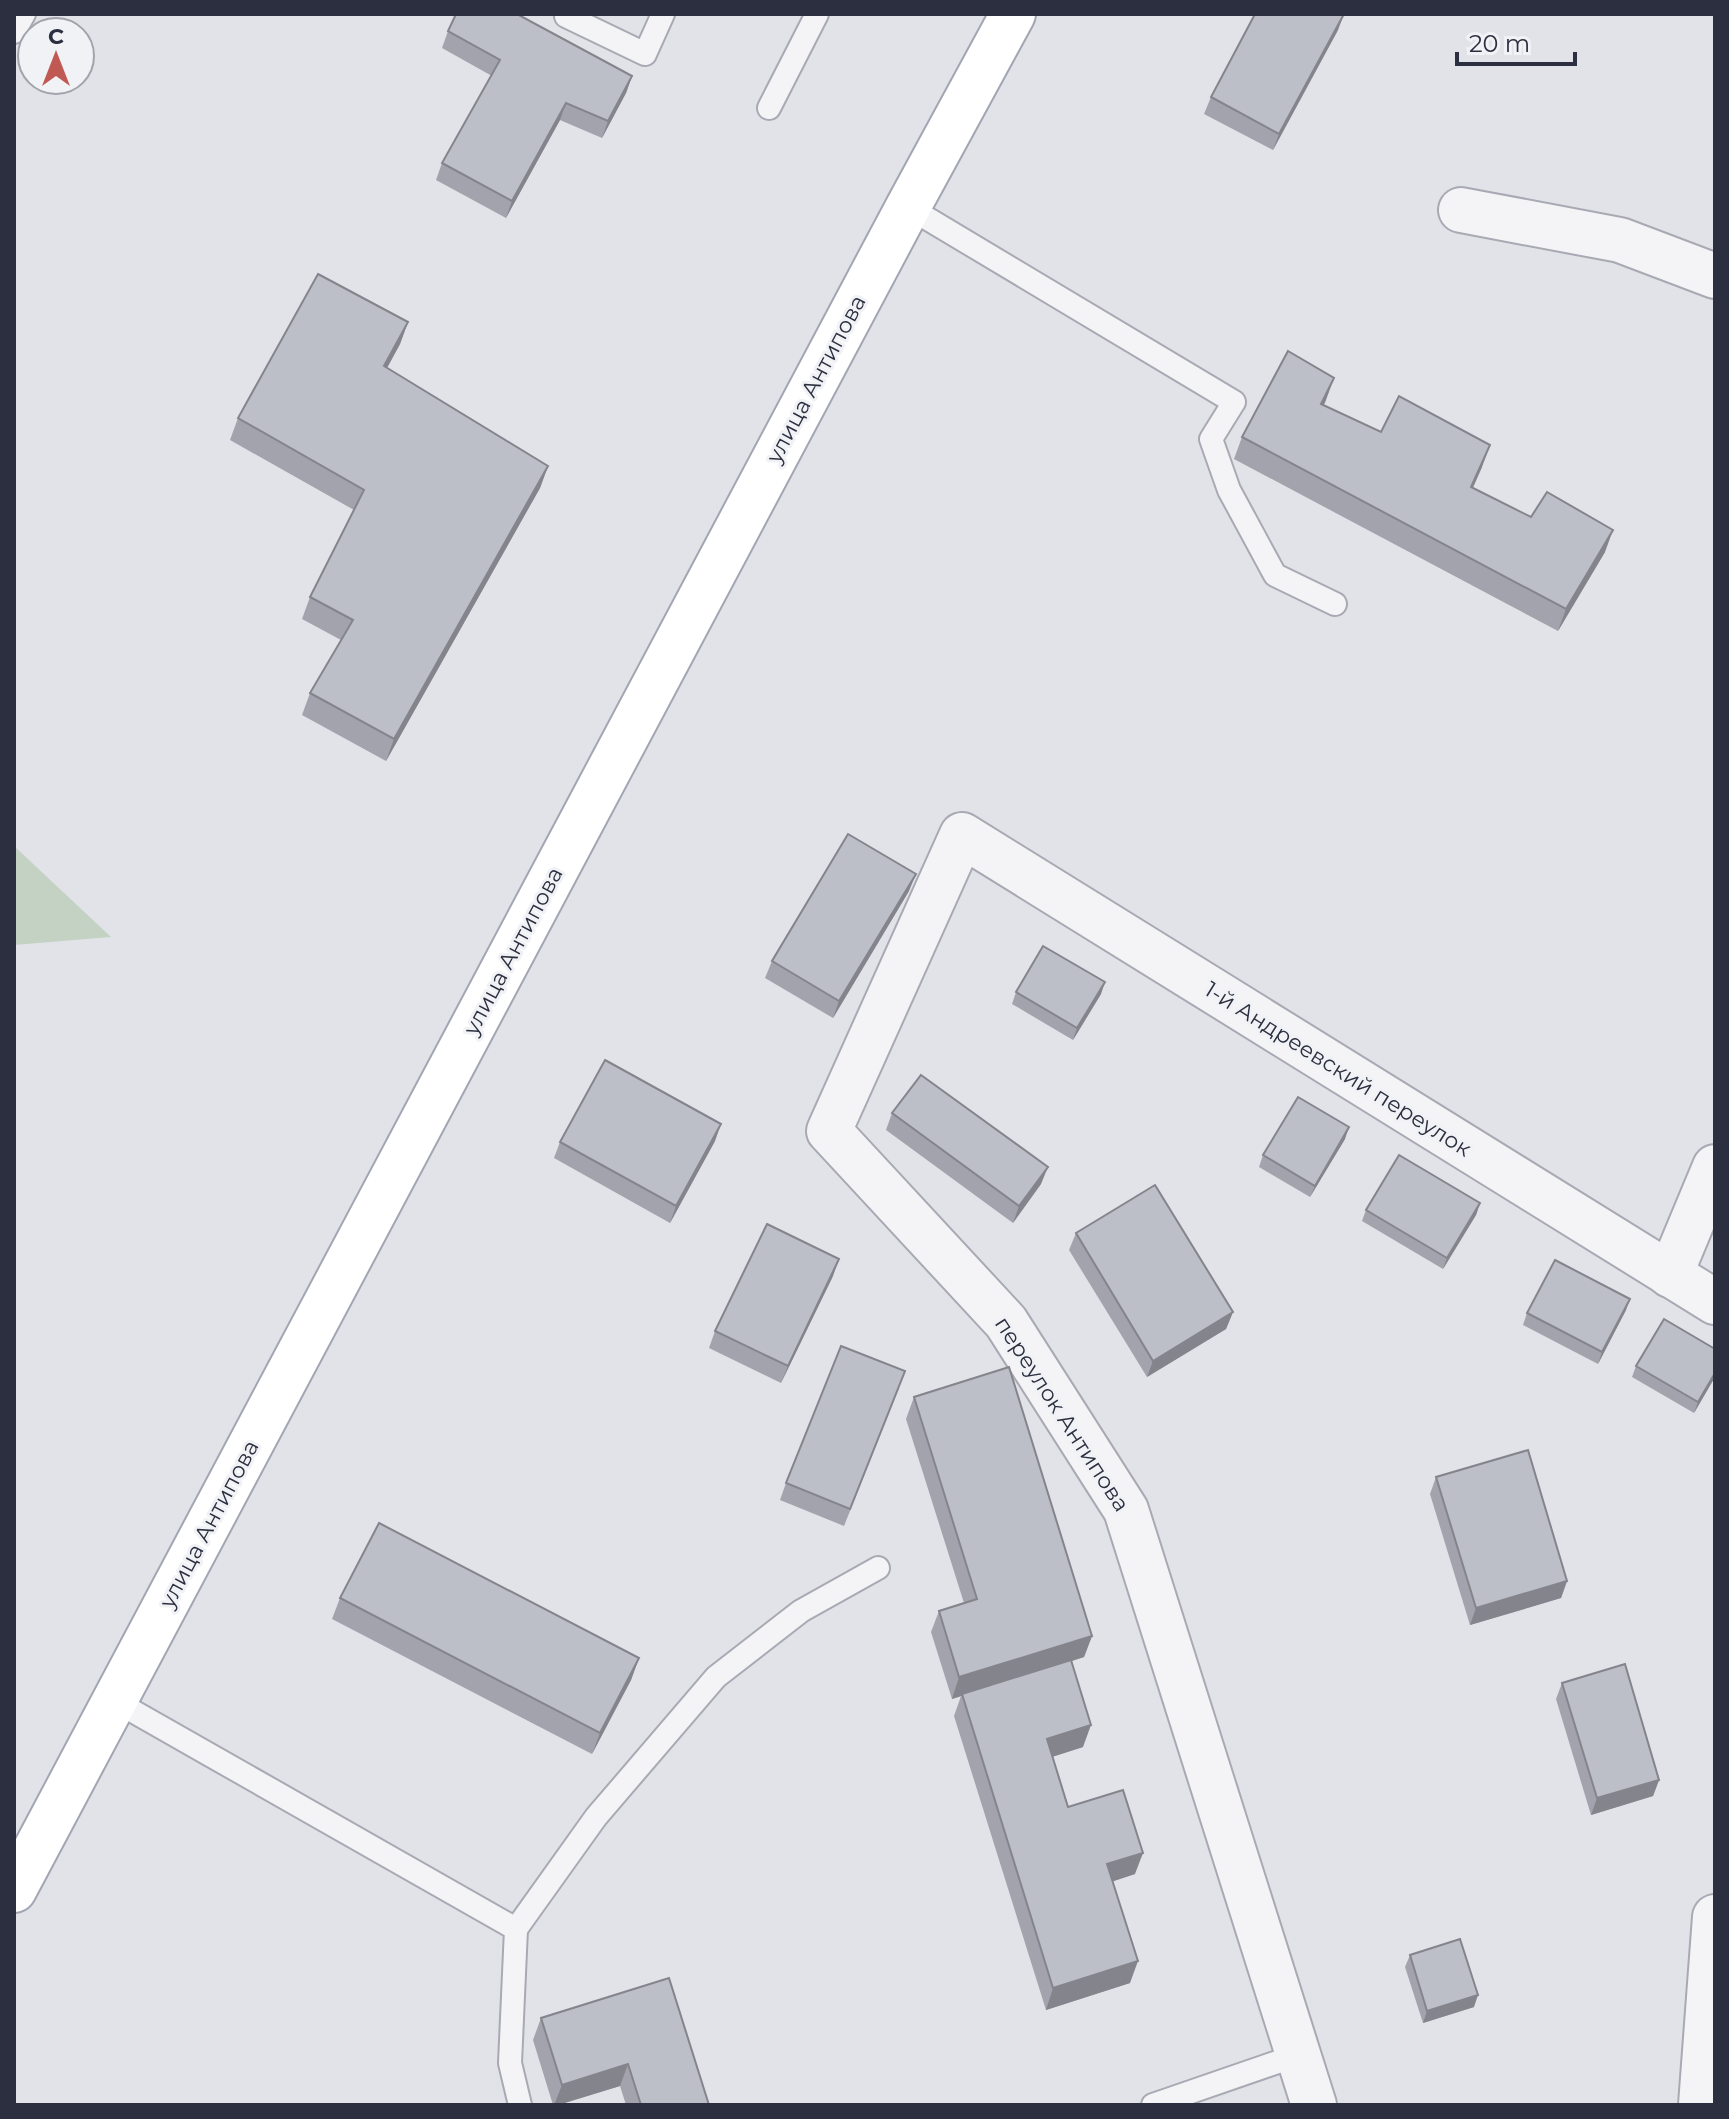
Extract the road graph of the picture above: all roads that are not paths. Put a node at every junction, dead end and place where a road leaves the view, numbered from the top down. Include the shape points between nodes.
1 (24, 14) edge
2 (663, 14) edge
3 (817, 14) edge
4 (1013, 14) edge
5 (566, 16) dead end
6 (14, 32) edge
7 (769, 108) dead end
8 (908, 207) junction
9 (1461, 210) dead end
10 (1715, 276) edge
11 (1335, 604) dead end
12 (962, 835) joint
13 (1715, 1167) edge
14 (1670, 1275) junction
15 (1715, 1302) edge
16 (878, 1568) dead end
17 (115, 1701) junction
18 (14, 1890) edge
19 (1715, 1917) edge
20 (516, 1929) junction
21 (1298, 2055) junction
22 (520, 2105) edge
23 (1153, 2105) edge
24 (1314, 2105) edge
25 (1701, 2105) edge

1 - 6 lane
2 - 5 lane via 645,54
3 - 7 lane
4 - 8 main road, улица Антипова
8 - 11 lane via 1234,402 1211,439 1229,490 1275,575
8 - 17 main road, улица Антипова
9 - 10 street via 1620,240
12 - 14 street, 1-й Андреевский переулок
12 - 21 street, переулок Антипова via 829,1131 1006,1322 1126,1510
13 - 14 street
14 - 15 street, 1-й Андреевский переулок
16 - 20 lane via 801,1611 716,1677 596,1817
17 - 18 main road, улица Антипова
17 - 20 lane
19 - 25 street
20 - 22 lane via 510,2063
21 - 23 lane
21 - 24 street, переулок Антипова

